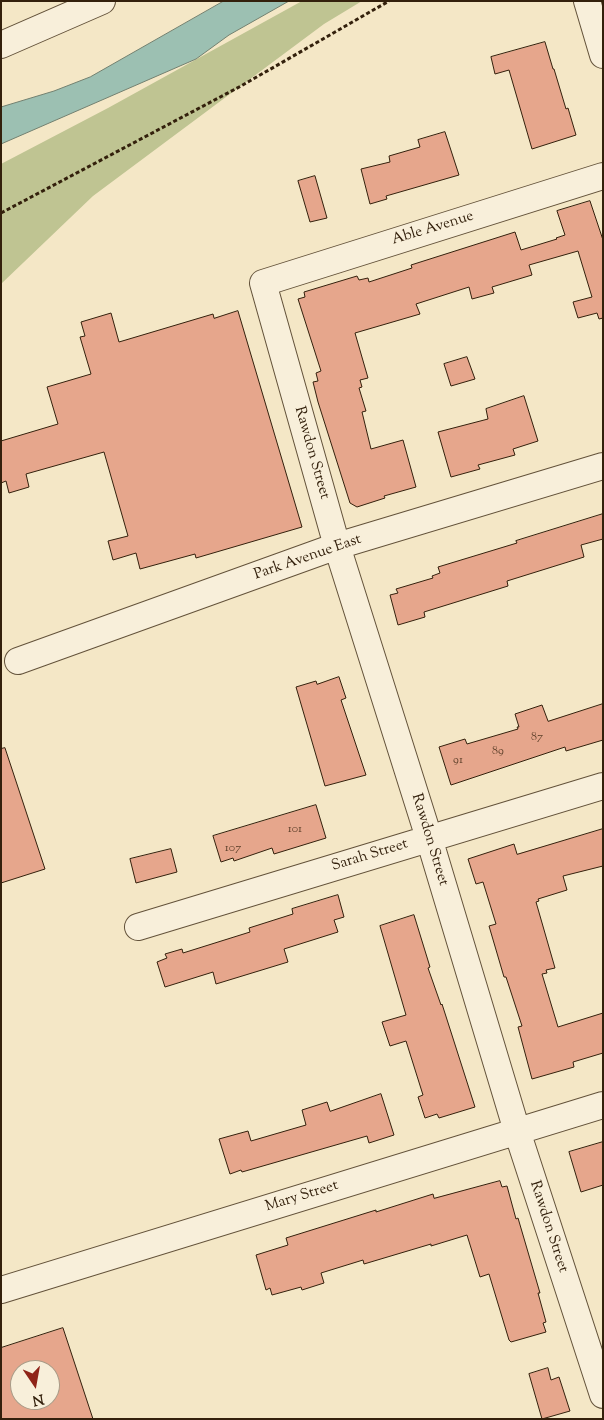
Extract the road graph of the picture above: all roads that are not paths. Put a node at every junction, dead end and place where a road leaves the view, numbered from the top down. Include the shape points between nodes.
1 (102, 1) edge
2 (587, 1) edge
3 (1, 45) edge
4 (603, 55) edge
5 (603, 176) edge
6 (263, 283) joint
7 (603, 466) edge
8 (338, 546) junction
9 (18, 661) dead end
10 (603, 786) edge
11 (429, 838) junction
12 (138, 926) dead end
13 (603, 1105) edge
14 (517, 1131) junction
15 (1, 1290) edge
16 (603, 1395) edge

1 - 3 street
2 - 4 street
5 - 6 street, Able Avenue
6 - 8 street, Rawdon Street
7 - 8 street, Park Avenue East
8 - 9 street, Park Avenue East
8 - 11 street, Rawdon Street
10 - 11 street, Sarah Street
11 - 12 street, Sarah Street
11 - 14 street, Rawdon Street
13 - 14 street, Mary Street
14 - 15 street, Mary Street
14 - 16 street, Rawdon Street

